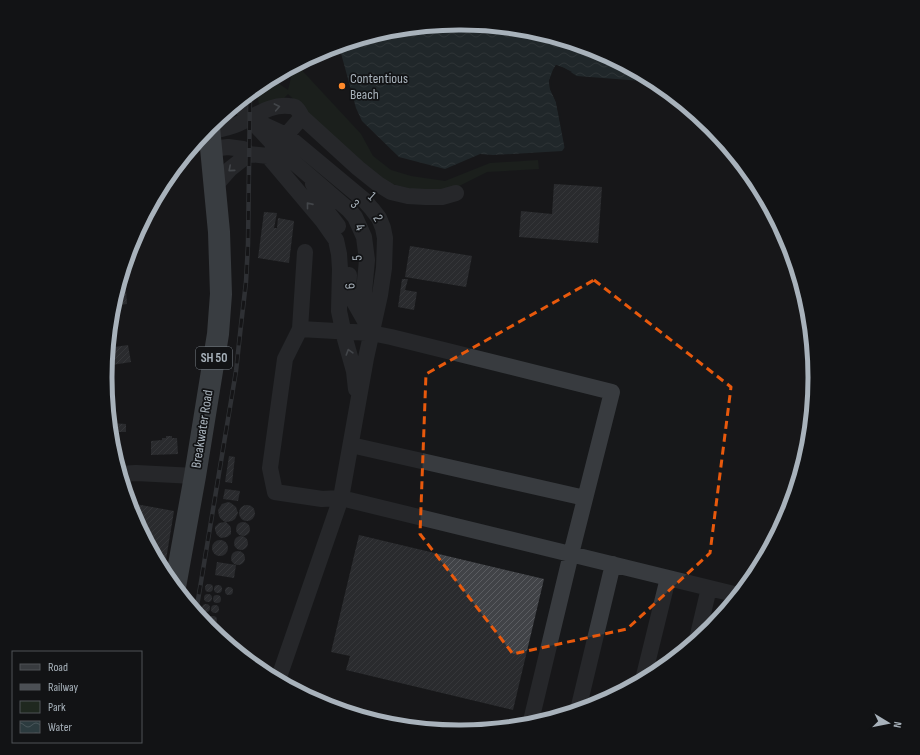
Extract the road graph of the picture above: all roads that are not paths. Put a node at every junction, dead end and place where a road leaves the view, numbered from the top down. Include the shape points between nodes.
1 (241, 108) edge
2 (249, 118) junction
3 (210, 136) edge
4 (284, 137) junction
5 (249, 154) junction
6 (303, 170) junction
7 (215, 186) junction
8 (456, 193) dead end
9 (305, 252) dead end
10 (300, 329) junction
11 (343, 331) junction
12 (371, 333) junction
13 (358, 404) junction
14 (350, 445) junction
15 (126, 474) edge
16 (195, 476) junction
17 (341, 498) junction
18 (585, 498) junction
19 (571, 554) junction
20 (613, 564) junction
21 (668, 578) junction
22 (177, 579) edge
23 (709, 588) junction
24 (732, 594) edge
25 (699, 629) edge
26 (645, 671) edge
27 (280, 674) edge
28 (579, 704) edge
29 (532, 717) edge

1 - 2 street, 4
2 - 3 street
2 - 4 street, 1
2 - 4 street, 4
2 -> 4 street via 266,109 287,105 297,108
3 - 5 street via 228,147 243,149
3 - 7 highway, Breakwater Road / SH 50
4 - 5 street
4 - 6 street, 4
4 - 8 street via 358,168 391,192 426,197 442,197
11 -> 4 street via 339,311 340,269 336,240 272,160
4 - 12 street, 3 via 356,204 370,222 375,261
4 - 12 street, 1 via 370,193 392,221 395,247 388,296
5 -> 7 street via 230,169
6 - 12 street, 5 via 319,194 345,218 351,228 358,263 356,292
6 - 12 street, 4 via 349,210 360,227 367,260 364,292
7 - 16 highway, Breakwater Road / SH 50 via 221,294 218,334
9 - 10 street
10 - 11 street
10 - 17 street via 285,359 270,468 275,492 322,500
11 - 12 street
13 -> 11 street via 354,371
12 - 13 street
12 - 18 street via 612,392
13 - 14 street
14 - 17 street
14 - 18 street
15 - 16 street
16 - 22 highway, Breakwater Road / SH 50
17 - 19 street
17 - 27 street
18 - 19 street
19 - 20 street
19 - 29 street
20 - 21 street
20 - 28 street
21 - 23 street
21 - 26 street
23 - 24 street
23 - 25 street

